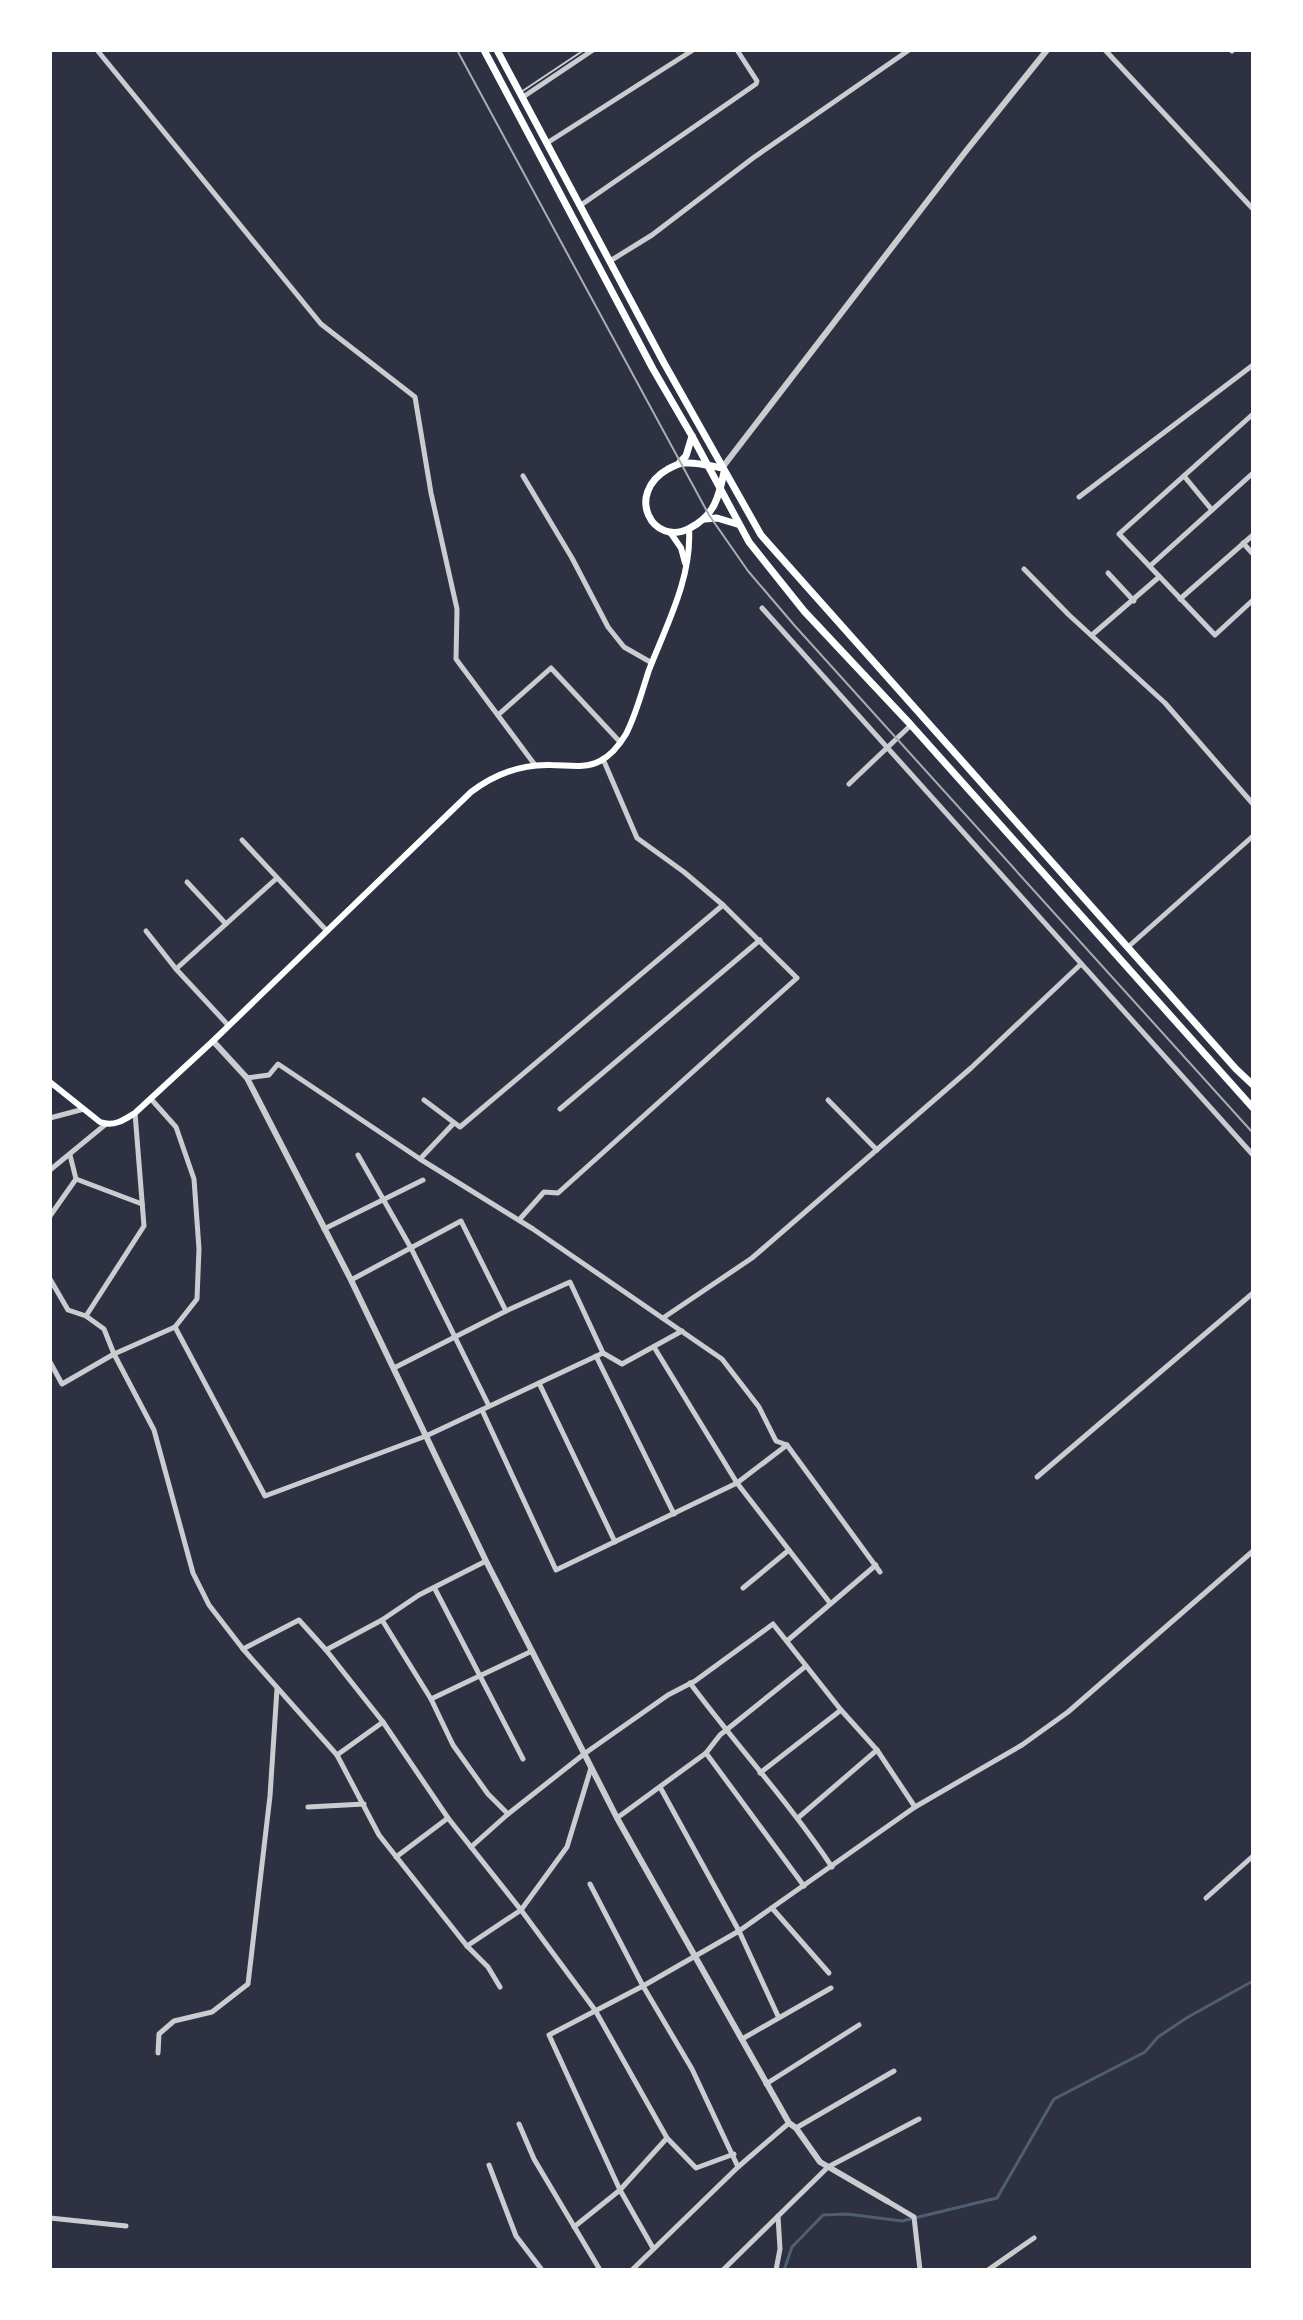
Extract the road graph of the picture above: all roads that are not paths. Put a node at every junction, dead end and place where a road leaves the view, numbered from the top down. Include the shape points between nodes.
1 (97, 50) edge
2 (484, 50) edge
3 (497, 50) edge
4 (584, 50) edge
5 (593, 50) edge
6 (693, 50) edge
7 (737, 50) edge
8 (909, 50) edge
9 (1047, 50) edge
10 (1105, 50) edge
11 (521, 95) junction
12 (547, 143) junction
13 (581, 205) junction
14 (1253, 209) edge
15 (610, 261) junction
16 (1253, 365) edge
17 (1253, 414) edge
18 (692, 436) junction
19 (676, 465) junction
20 (709, 466) junction
21 (723, 470) junction
22 (1253, 473) edge
23 (523, 476) dead end
24 (1184, 476) junction
25 (721, 490) junction
26 (1079, 497) dead end
27 (1212, 510) junction
28 (705, 519) junction
29 (737, 524) junction
30 (689, 529) junction
31 (670, 532) junction
32 (1253, 535) edge
33 (1243, 543) junction
34 (1253, 554) edge
35 (1149, 566) junction
36 (686, 567) junction
37 (1024, 569) dead end
38 (1108, 573) dead end
39 (1159, 577) junction
40 (1180, 599) junction
41 (1253, 600) edge
42 (1134, 601) junction
43 (762, 608) dead end
44 (1092, 635) junction
45 (652, 663) junction
46 (498, 715) junction
47 (911, 725) junction
48 (620, 742) junction
49 (888, 747) junction
50 (603, 759) junction
51 (535, 765) junction
52 (849, 784) dead end
53 (1253, 804) edge
54 (1253, 836) edge
55 (242, 840) dead end
56 (277, 878) junction
57 (187, 882) dead end
58 (723, 905) junction
59 (226, 924) junction
60 (326, 930) junction
61 (146, 931) dead end
62 (760, 940) junction
63 (1127, 947) junction
64 (1081, 964) junction
65 (176, 969) junction
66 (228, 1025) junction
67 (213, 1041) junction
68 (247, 1078) junction
69 (50, 1082) edge
70 (1253, 1085) edge
71 (151, 1099) junction
72 (424, 1100) dead end
73 (828, 1100) dead end
74 (1253, 1108) edge
75 (84, 1109) junction
76 (560, 1109) dead end
77 (135, 1113) junction
78 (50, 1118) edge
79 (454, 1123) junction
80 (106, 1124) junction
81 (877, 1150) junction
82 (70, 1155) junction
83 (358, 1155) dead end
84 (1253, 1155) edge
85 (420, 1159) junction
86 (50, 1170) edge
87 (76, 1179) junction
88 (423, 1180) dead end
89 (385, 1199) junction
90 (142, 1204) junction
91 (50, 1216) edge
92 (519, 1221) junction
93 (324, 1229) junction
94 (411, 1248) junction
95 (50, 1279) edge
96 (351, 1280) junction
97 (1253, 1293) edge
98 (506, 1311) junction
99 (86, 1316) junction
100 (663, 1318) junction
101 (175, 1327) junction
102 (682, 1331) junction
103 (455, 1337) junction
104 (654, 1347) junction
105 (603, 1353) junction
106 (114, 1354) junction
107 (596, 1356) junction
108 (50, 1362) edge
109 (394, 1368) junction
110 (539, 1383) junction
111 (489, 1406) junction
112 (482, 1410) junction
113 (426, 1436) junction
114 (787, 1445) junction
115 (1037, 1477) dead end
116 (737, 1483) junction
117 (674, 1514) junction
118 (615, 1542) junction
119 (789, 1550) junction
120 (1253, 1551) edge
121 (486, 1561) junction
122 (876, 1565) junction
123 (880, 1572) dead end
124 (743, 1588) dead end
125 (435, 1589) junction
126 (830, 1603) junction
127 (382, 1620) junction
128 (787, 1641) junction
129 (243, 1649) junction
130 (326, 1650) junction
131 (532, 1651) junction
132 (806, 1666) junction
133 (482, 1676) junction
134 (690, 1683) junction
135 (277, 1688) junction
136 (431, 1699) junction
137 (841, 1710) junction
138 (383, 1722) junction
139 (725, 1731) junction
140 (877, 1750) junction
141 (706, 1753) junction
142 (584, 1754) junction
143 (337, 1755) junction
144 (523, 1759) dead end
145 (591, 1768) junction
146 (760, 1773) junction
147 (660, 1787) junction
148 (364, 1804) junction
149 (308, 1807) dead end
150 (915, 1807) junction
151 (508, 1814) junction
152 (799, 1817) junction
153 (448, 1818) junction
154 (617, 1818) junction
155 (471, 1847) junction
156 (1253, 1856) edge
157 (396, 1857) junction
158 (832, 1867) junction
159 (590, 1884) dead end
160 (804, 1886) junction
161 (1206, 1898) dead end
162 (772, 1908) junction
163 (521, 1910) junction
164 (739, 1931) junction
165 (467, 1946) junction
166 (696, 1954) junction
167 (829, 1973) dead end
168 (643, 1986) junction
169 (500, 1987) dead end
170 (831, 1988) dead end
171 (595, 2010) junction
172 (778, 2016) junction
173 (859, 2025) dead end
174 (742, 2039) junction
175 (158, 2053) dead end
176 (894, 2071) dead end
177 (766, 2084) junction
178 (919, 2119) dead end
179 (789, 2123) junction
180 (519, 2124) dead end
181 (796, 2128) junction
182 (667, 2138) junction
183 (734, 2154) junction
184 (489, 2165) dead end
185 (738, 2167) junction
186 (828, 2167) junction
187 (620, 2190) junction
188 (887, 2201) joint
189 (778, 2215) junction
190 (50, 2218) edge
191 (126, 2226) dead end
192 (574, 2227) junction
193 (1034, 2238) dead end
194 (653, 2248) junction
195 (542, 2270) edge
196 (600, 2270) edge
197 (632, 2270) edge
198 (723, 2270) edge
199 (776, 2270) edge
200 (920, 2270) edge
201 (988, 2270) edge

1 - 46 street via 321,324 415,397 457,609 456,659
2 - 18 main road
3 - 11 main road
4 - 11 lane
5 - 11 street
6 - 12 street
7 - 13 street via 756,84
8 - 15 street
9 - 21 street
10 - 14 street
11 - 12 main road
12 - 13 main road
13 - 15 main road
15 - 21 main road
16 - 26 street
17 - 24 street
18 - 19 main road via 686,456
18 - 20 main road
19 - 20 main road
19 - 31 main road via 652,481 645,501 650,519
20 - 21 main road
20 - 25 main road
21 - 25 main road
21 - 63 main road via 780,560
22 - 27 street
23 - 45 street via 608,627 624,647
24 - 27 street
24 - 35 street via 1119,534
25 - 28 main road
25 - 29 main road
27 - 35 street
28 - 29 main road
28 - 30 main road
29 - 47 main road via 804,611
30 - 31 main road
30 - 36 main road
31 - 36 main road
32 - 33 street
33 - 34 street
33 - 40 street
35 - 39 street
36 - 45 main road
37 - 44 street
38 - 42 street
39 - 40 street
39 - 42 street
40 - 41 street via 1215,635
42 - 44 street
43 - 49 street
44 - 53 street via 1165,703
45 - 48 main road
46 - 48 street via 551,668
46 - 51 street
47 - 49 street
47 - 74 main road
48 - 50 main road
49 - 52 street
49 - 64 street
50 - 51 main road via 585,765
50 - 58 street via 637,838
51 - 60 main road via 507,771 471,792
54 - 63 street
55 - 56 street
56 - 59 street
56 - 60 street
57 - 59 street
58 - 62 street
58 - 79 street via 460,1127
59 - 65 street
60 - 66 main road
61 - 65 street
62 - 76 street
62 - 92 street via 797,981 559,1192 544,1192
63 - 70 main road
64 - 81 street
64 - 84 street
65 - 66 street
66 - 67 main road
67 - 68 street
67 - 71 main road
68 - 85 street via 269,1075 278,1064
68 - 93 street
69 - 75 main road
71 - 77 main road
71 - 101 street via 176,1127 194,1179 197,1299
72 - 79 street
73 - 81 street
75 - 78 street
75 - 80 main road
77 - 80 main road
77 - 90 street
79 - 85 street
80 - 82 street
81 - 100 street via 752,1258
82 - 86 street
82 - 87 street
83 - 89 street
85 - 92 street
87 - 90 street
87 - 91 street
88 - 89 street
89 - 93 street
89 - 94 street
90 - 99 street via 144,1226
92 - 100 street
93 - 96 street
94 - 96 street
94 - 98 street via 461,1221
94 - 103 street
95 - 99 street via 68,1310
96 - 109 street
97 - 115 street
98 - 103 street
98 - 105 street via 570,1282
99 - 106 street via 104,1329
100 - 102 street
101 - 106 street
101 - 113 street via 265,1496
102 - 104 street
102 - 114 street via 722,1359 759,1407 776,1441
103 - 109 street
103 - 111 street
104 - 105 street via 622,1364
104 - 116 street
105 - 107 street
106 - 108 street via 62,1384
106 - 129 street via 154,1430 193,1573 209,1605
107 - 110 street
107 - 117 street
109 - 113 street
110 - 111 street
110 - 118 street
111 - 112 street
112 - 113 street
112 - 118 street via 556,1570
113 - 121 street
114 - 116 street
114 - 122 street
116 - 117 street
116 - 119 street
117 - 118 street
119 - 124 street
119 - 126 street
120 - 150 street via 1057,1721
121 - 125 street
121 - 131 street
122 - 123 street
122 - 126 street
125 - 127 street
125 - 133 street
126 - 128 street
127 - 130 street
127 - 136 street
128 - 132 street
128 - 134 street via 773,1624
129 - 130 street via 299,1620
129 - 135 street
130 - 138 street
131 - 133 street
131 - 142 street
132 - 137 street
132 - 139 street
133 - 136 street
133 - 144 street
134 - 139 street
134 - 142 street
135 - 143 street
135 - 175 street via 248,1984 212,2012 174,2021 159,2034
136 - 151 street via 453,1745
137 - 140 street
137 - 146 street
138 - 143 street
138 - 153 street
139 - 141 street
139 - 146 street
140 - 150 street
140 - 152 street
141 - 147 street
141 - 160 street
142 - 145 street
142 - 151 street
143 - 148 street
145 - 154 street
145 - 163 street via 567,1847
146 - 152 street
147 - 154 street
147 - 164 street
148 - 149 street
148 - 157 street
150 - 158 street
151 - 155 street
152 - 158 street
153 - 155 street
153 - 157 street
154 - 166 street
155 - 163 street
156 - 161 street
157 - 165 street
158 - 160 street
159 - 168 street
160 - 162 street
162 - 164 street
162 - 167 street
163 - 165 street
163 - 171 street
164 - 166 street
164 - 172 street
165 - 169 street
166 - 168 street
166 - 174 street
168 - 171 street
168 - 183 street
170 - 172 street
171 - 182 street
171 - 187 street via 549,2035
172 - 174 street
173 - 177 street
174 - 177 street
176 - 181 street
177 - 179 street
178 - 186 street
179 - 181 street
179 - 185 street
180 - 192 street
181 - 186 street
182 - 183 street via 696,2168
182 - 187 street
183 - 185 street
184 - 195 street via 516,2236
185 - 194 street
186 - 188 street
186 - 189 street
187 - 192 street
187 - 194 street
188 - 200 street via 914,2217
189 - 198 street
189 - 199 street
190 - 191 street
192 - 196 street
193 - 201 street
194 - 197 street

